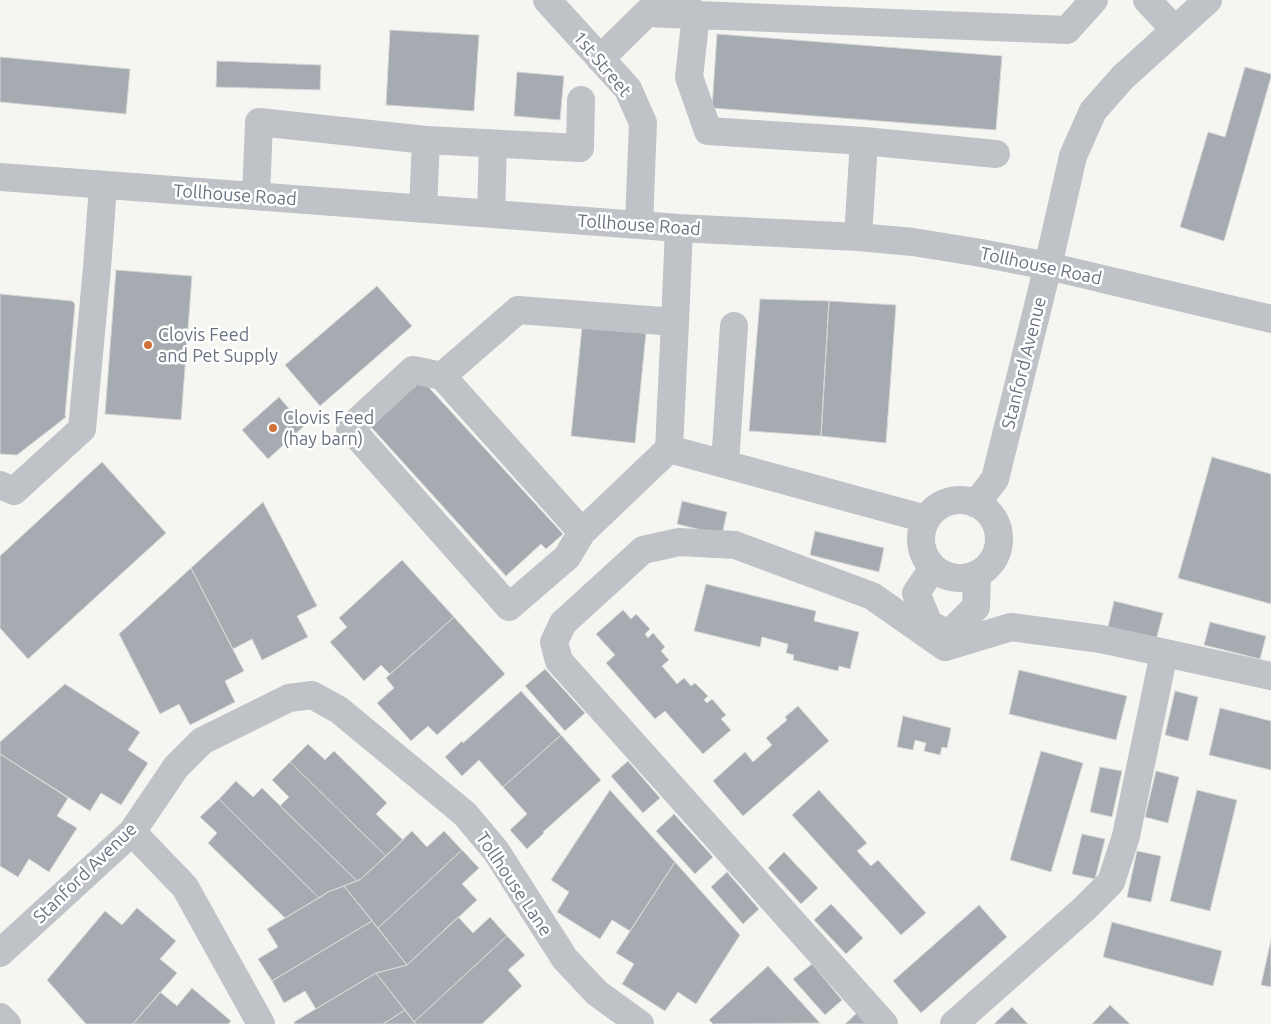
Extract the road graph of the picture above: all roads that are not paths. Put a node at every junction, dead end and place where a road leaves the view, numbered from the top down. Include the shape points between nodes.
1 (547, 0) edge
2 (1094, 0) edge
3 (1147, 0) edge
4 (1208, 0) edge
5 (653, 7) edge
6 (688, 7) edge
7 (1175, 30) junction
8 (600, 59) junction
9 (581, 100) dead end
10 (426, 140) junction
11 (864, 141) junction
12 (493, 144) junction
13 (996, 154) dead end
14 (0, 177) edge
15 (103, 186) junction
16 (256, 196) junction
17 (423, 208) junction
18 (491, 214) junction
19 (639, 225) junction
20 (679, 228) junction
21 (858, 237) junction
22 (1048, 266) junction
23 (1271, 319) edge
24 (675, 322) junction
25 (734, 326) dead end
26 (442, 376) junction
27 (669, 449) junction
28 (725, 464) junction
29 (0, 485) edge
30 (976, 504) junction
31 (926, 519) junction
32 (582, 532) junction
33 (933, 568) junction
34 (977, 575) junction
35 (947, 641) junction
36 (1164, 652) junction
37 (1271, 676) edge
38 (312, 695) joint
39 (132, 832) junction
40 (0, 953) edge
41 (0, 1017) edge
42 (7, 1024) edge
43 (261, 1024) edge
44 (640, 1024) edge
45 (884, 1024) edge
46 (954, 1024) edge

1 - 8 street, 1st Street
2 - 6 street via 1067,30
3 - 7 street
4 - 7 street, Stanford Avenue
5 - 6 street
5 - 8 street
6 - 11 street via 689,77 708,131
7 - 22 street, Stanford Avenue via 1123,77 1093,111 1073,156
8 - 19 street, 1st Street via 628,90 643,123
9 - 12 street via 580,148
10 - 12 street
10 - 16 street via 259,122
10 - 17 street
11 - 13 street
11 - 21 street
12 - 18 street
14 - 15 street, Tollhouse Road
15 - 16 street, Tollhouse Road
15 - 29 street via 82,429 14,491
16 - 17 street, Tollhouse Road
17 - 18 street, Tollhouse Road
18 - 19 street, Tollhouse Road
19 - 20 street, Tollhouse Road
20 - 21 street, Tollhouse Road
20 - 24 street
21 - 22 street, Tollhouse Road via 913,242
22 - 23 street, Tollhouse Road
22 - 30 street, Stanford Avenue via 995,480
24 - 26 street via 518,310
24 - 27 street
25 - 28 street
26 - 32 street
26 - 32 street via 413,370 350,428 509,607 567,557
27 - 28 street
27 - 32 street
28 - 31 street
30 - 31 street via 958,500 945,502
30 - 34 street via 992,517 999,543 996,556
31 - 33 street via 920,545
33 - 34 street via 954,578
33 - 35 street via 916,594 929,624
34 - 35 street via 976,607
35 - 36 street via 1011,627 1101,639
35 - 45 street via 872,596 735,546 679,542 643,550 563,623 554,642 559,662
36 - 37 street
36 - 46 street via 1126,836 1111,882
38 - 39 street, Stanford Avenue via 289,698 202,741 176,766
38 - 44 street, Tollhouse Lane via 339,710 464,814 496,851 565,959 597,993
39 - 40 street, Stanford Avenue
39 - 43 street via 186,887
41 - 42 street

